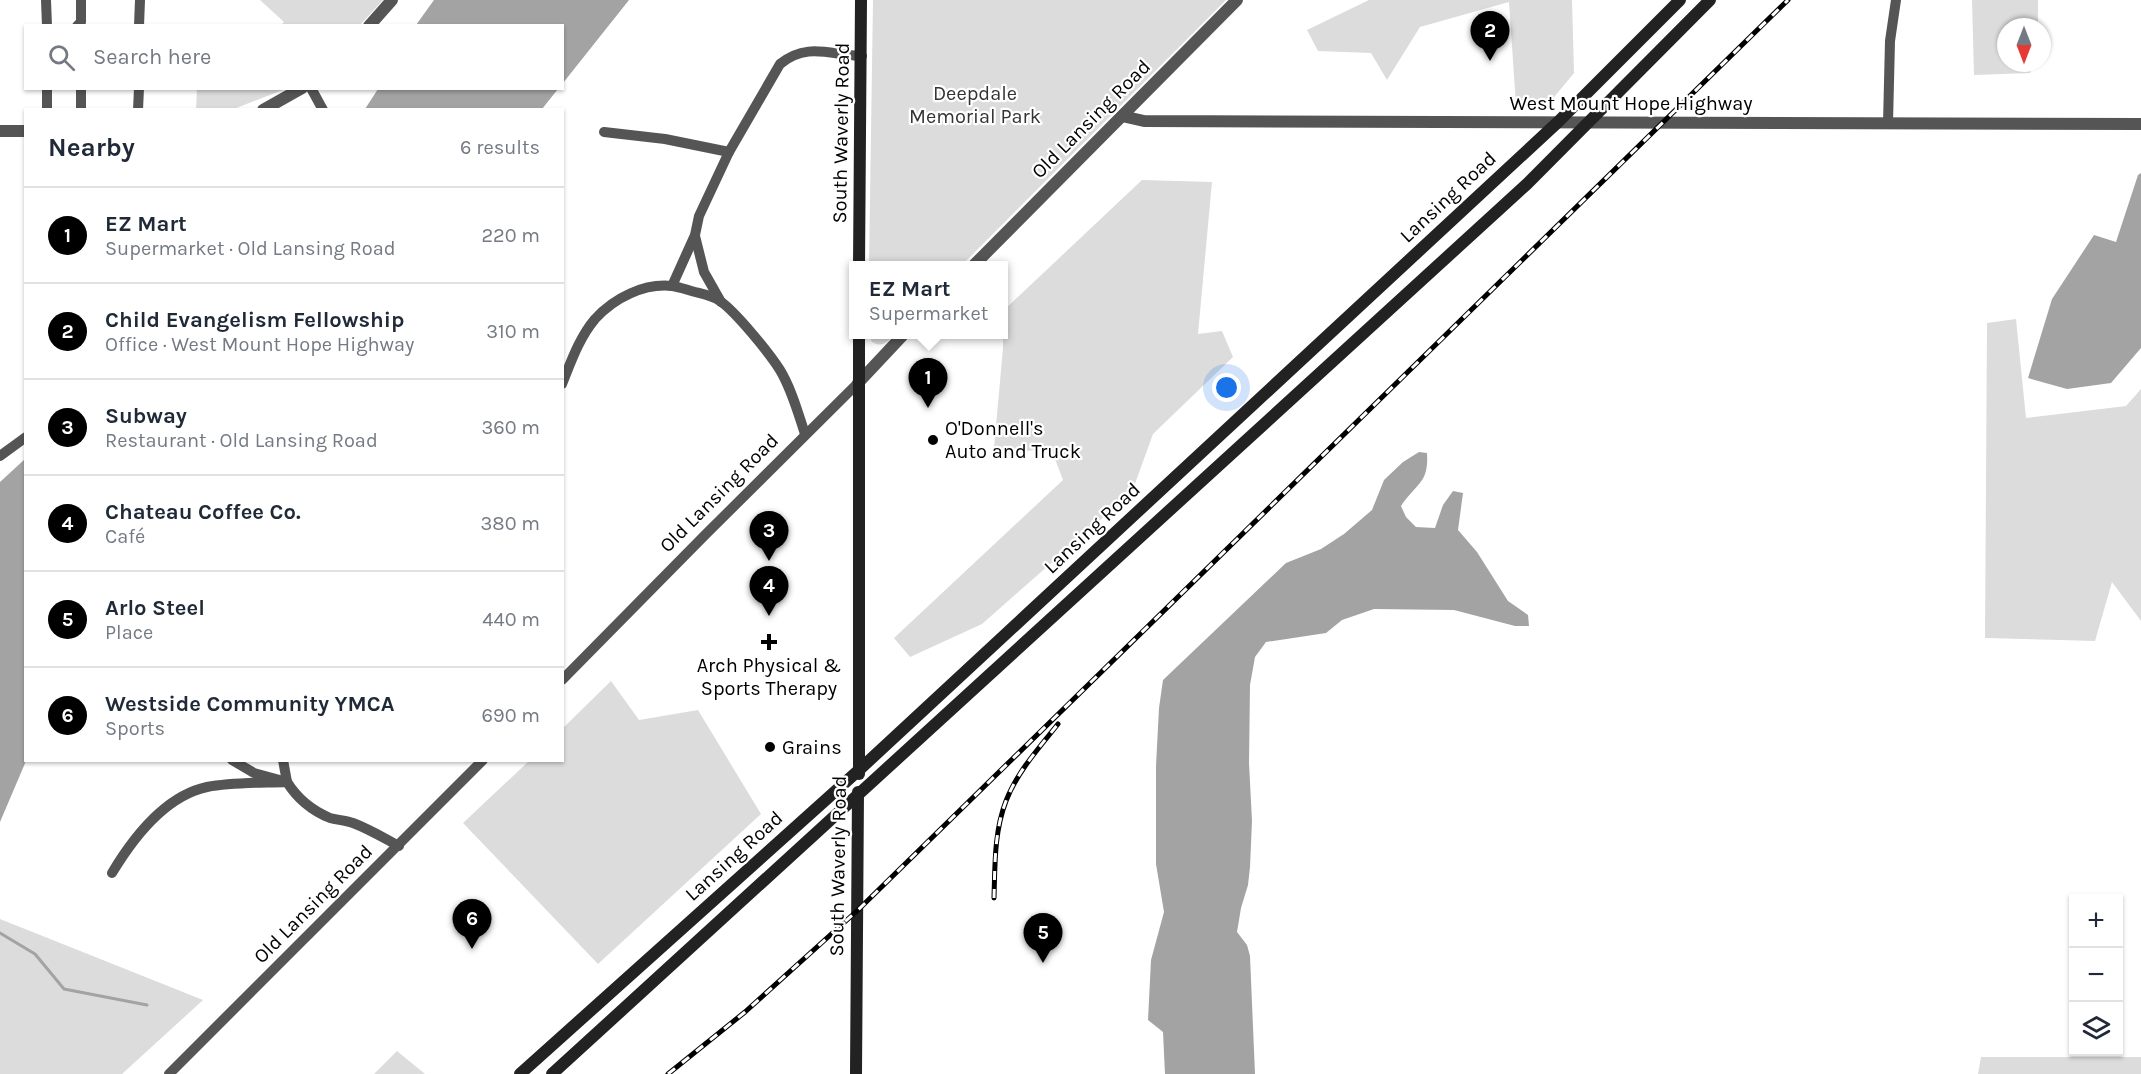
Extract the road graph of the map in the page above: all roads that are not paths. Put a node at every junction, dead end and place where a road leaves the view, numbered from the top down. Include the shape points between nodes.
1 (46, 0) edge
2 (81, 0) edge
3 (140, 0) edge
4 (392, 0) edge
5 (861, 0) edge
6 (1237, 0) edge
7 (1680, 0) edge
8 (1710, 0) edge
9 (1896, 0) edge
10 (47, 24) edge
11 (79, 24) edge
12 (139, 24) edge
13 (371, 24) edge
14 (862, 56) junction
15 (47, 90) edge
16 (81, 90) edge
17 (139, 90) edge
18 (298, 90) edge
19 (312, 90) edge
20 (47, 108) edge
21 (81, 108) edge
22 (138, 108) edge
23 (266, 108) edge
24 (322, 108) edge
25 (1122, 116) junction
26 (1558, 122) junction
27 (1589, 122) junction
28 (1888, 123) junction
29 (2141, 124) edge
30 (0, 131) edge
31 (24, 131) edge
32 (604, 132) dead end
33 (729, 152) junction
34 (695, 235) junction
35 (860, 261) edge
36 (978, 261) edge
37 (672, 286) junction
38 (720, 302) junction
39 (859, 339) edge
40 (899, 339) edge
41 (564, 379) edge
42 (858, 383) junction
43 (805, 434) junction
44 (24, 438) edge
45 (0, 456) edge
46 (564, 678) edge
47 (235, 762) edge
48 (283, 762) edge
49 (481, 762) edge
50 (859, 770) junction
51 (287, 782) junction
52 (858, 794) junction
53 (399, 846) junction
54 (112, 873) dead end
55 (169, 1074) edge
56 (520, 1074) edge
57 (552, 1074) edge
58 (856, 1074) edge

1 - 10 street
2 - 11 street
3 - 12 street
4 - 13 street
5 - 14 main road, South Waverly Road
6 - 25 street, Old Lansing Road
7 - 26 main road, Lansing Road
8 - 27 main road, Lansing Road
9 - 28 street via 1890,41
14 - 33 street via 807,50 789,56 780,64
14 - 35 main road, South Waverly Road
15 - 20 street
16 - 21 street
17 - 22 street
18 - 23 street
19 - 24 street
25 - 26 street, West Mount Hope Highway via 1144,121
25 - 36 street, Old Lansing Road
26 - 27 street, West Mount Hope Highway
26 - 50 main road, Lansing Road
27 - 28 street, West Mount Hope Highway
27 - 52 main road, Lansing Road via 1527,184
28 - 29 street, West Mount Hope Highway
30 - 31 street
32 - 33 street
33 - 34 street via 699,216
34 - 37 street
34 - 38 street via 704,272
37 - 38 street
37 - 41 street via 632,293 604,311 578,345
38 - 43 street via 780,370
39 - 42 main road, South Waverly Road
40 - 42 street, Old Lansing Road
42 - 43 street, Old Lansing Road
42 - 50 main road, South Waverly Road
43 - 46 street, Old Lansing Road
44 - 45 street
47 - 51 street via 254,773
48 - 51 street
49 - 53 street, Old Lansing Road
50 - 52 main road, South Waverly Road
50 - 56 main road, Lansing Road
51 - 53 street via 316,811 371,830
51 - 54 street via 206,788 174,802 136,837
52 - 57 main road, Lansing Road
52 - 58 main road, South Waverly Road
53 - 55 street, Old Lansing Road

